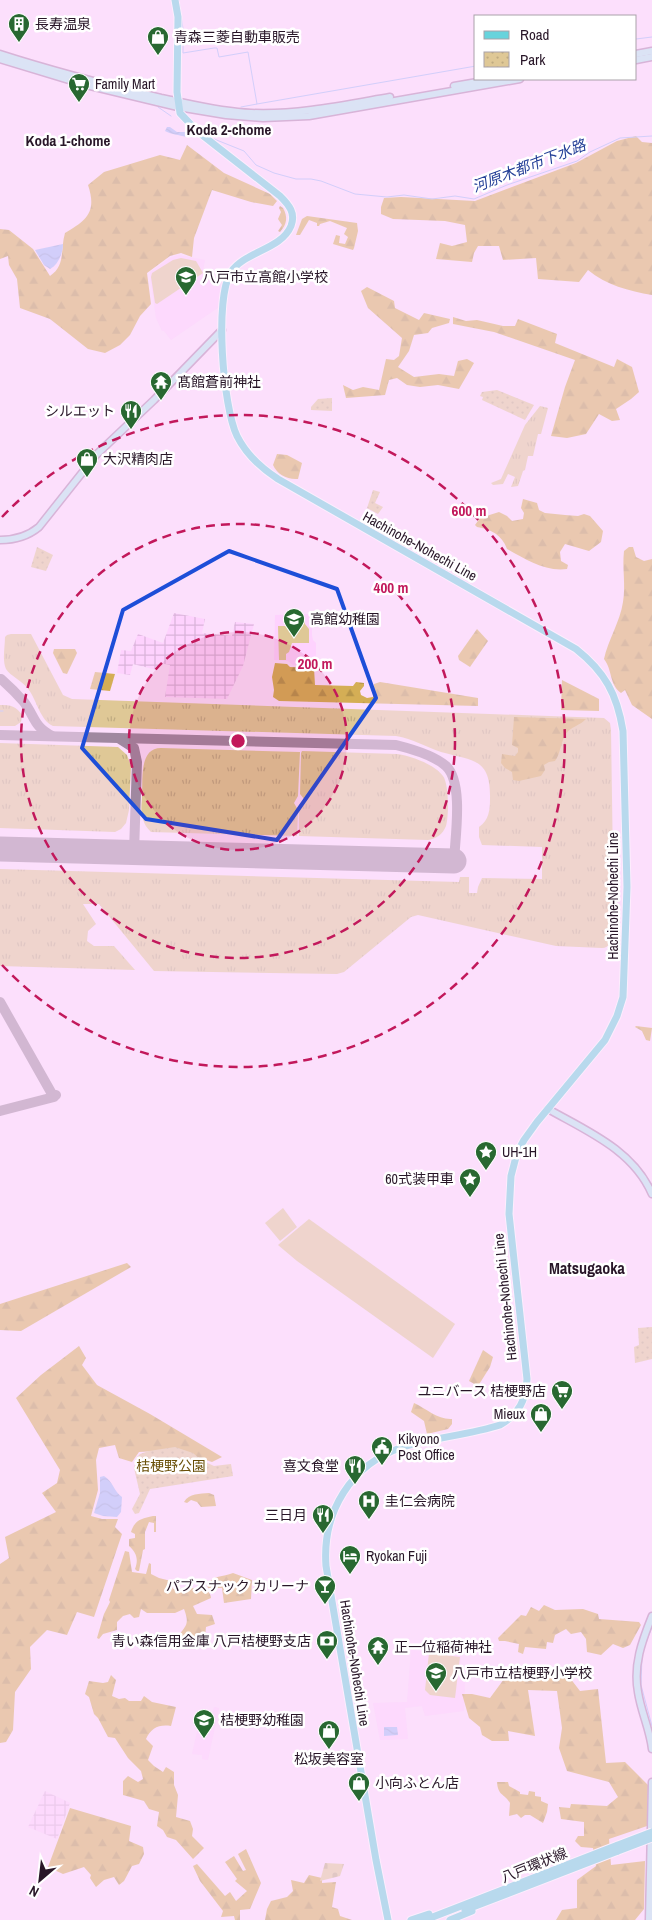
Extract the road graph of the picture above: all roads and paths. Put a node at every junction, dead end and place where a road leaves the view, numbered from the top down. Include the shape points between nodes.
1 (175, 0) edge
2 (652, 51) edge
3 (0, 54) edge
4 (637, 54) edge
5 (652, 57) edge
6 (0, 59) edge
7 (637, 60) edge
8 (489, 80) edge
9 (514, 80) edge
10 (178, 104) junction
11 (222, 330) junction
12 (0, 540) edge
13 (548, 1109) junction
14 (652, 1194) edge
15 (652, 1616) edge
16 (652, 1750) edge
17 (652, 1782) edge
18 (652, 1832) edge
19 (652, 1838) edge
20 (618, 1848) junction
21 (595, 1854) junction
22 (451, 1915) edge
23 (388, 1920) edge
24 (411, 1920) edge
25 (425, 1920) edge
26 (439, 1920) edge
27 (649, 1920) edge

1 - 10 main road via 178,17
2 - 4 street
3 - 10 street
5 - 7 street
6 - 10 street via 68,80
8 - 10 street via 304,112 250,113
9 - 10 street via 291,117 240,117
10 - 11 main road, Hachinohe-Nohechi Line via 180,113 197,131 280,196 291,210 292,224 288,232 235,266 231,272 226,283
11 - 12 street via 97,454 34,532 19,539
11 - 13 main road, Hachinohe-Nohechi Line via 227,400 232,423 243,446 262,468 576,649 594,665 613,692 622,724 624,769 627,887 623,997 605,1040
13 - 14 street via 624,1155
13 - 23 main road, Hachinohe-Nohechi Line via 524,1140 514,1163 510,1187 509,1214 527,1379 522,1404 514,1416 500,1425 404,1447 375,1461 345,1490 328,1528 326,1566
15 - 16 street via 641,1644 637,1670 638,1692
17 - 27 street
18 - 20 main road, 八戸環状線, bridge
19 - 20 main road, 八戸環状線, bridge
20 - 21 main road, 八戸環状線
20 - 22 main road, 八戸環状線 via 590,1862
21 - 22 main road, 八戸環状線
21 - 24 main road
22 - 25 main road, 八戸環状線
22 - 26 main road, 八戸環状線

